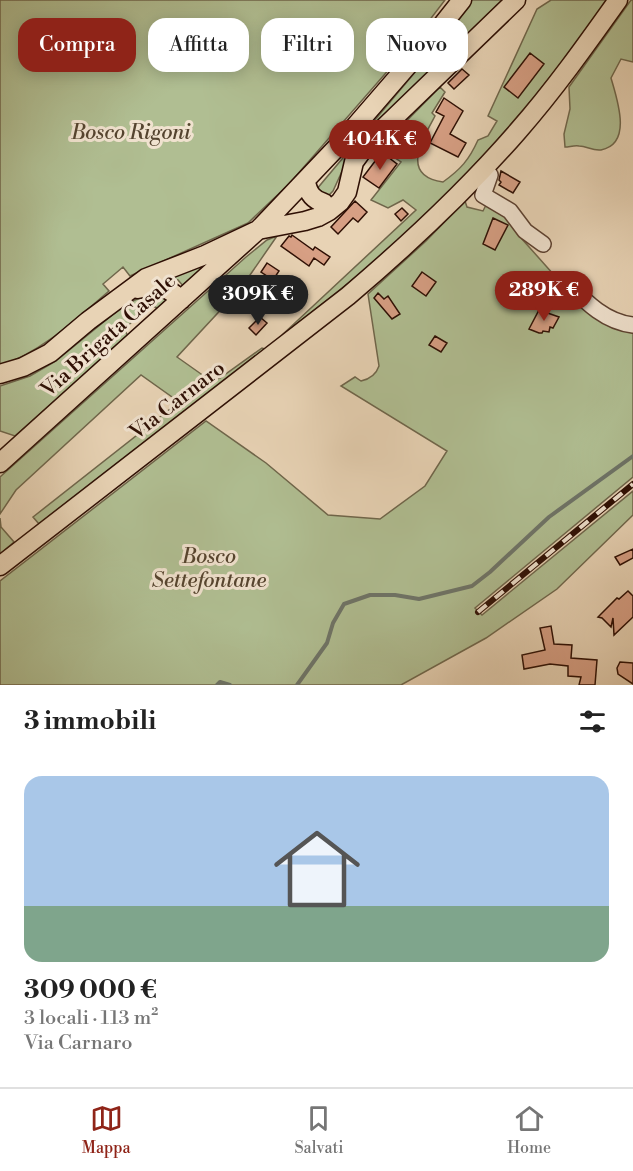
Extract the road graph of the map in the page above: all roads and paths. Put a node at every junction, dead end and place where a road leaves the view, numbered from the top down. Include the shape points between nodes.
1 (462, 0) edge
2 (516, 0) edge
3 (618, 0) edge
4 (354, 162) junction
5 (484, 168) junction
6 (306, 182) junction
7 (324, 203) junction
8 (258, 230) junction
9 (543, 244) dead end
10 (564, 280) dead end
11 (123, 295) junction
12 (181, 300) junction
13 (633, 325) edge
14 (0, 374) edge
15 (0, 463) edge
16 (0, 566) edge

1 - 6 main road, Via Brigata Casale
2 - 4 main road via 368,143
3 - 5 main road, Via Carnaro via 547,97
4 - 7 main road via 337,192
4 - 8 main road via 347,192 329,211 318,218
5 - 9 street via 490,176 483,195 510,211 525,231
5 - 16 main road, Via Carnaro via 399,253 348,296
6 - 7 main road via 316,201
6 - 8 main road, Via Brigata Casale
7 - 8 main road
8 - 11 main road via 146,278
8 - 12 main road, Via Brigata Casale
10 - 13 street via 608,318
11 - 12 main road via 159,285
11 - 14 main road via 50,353 23,368
12 - 15 main road, Via Brigata Casale

